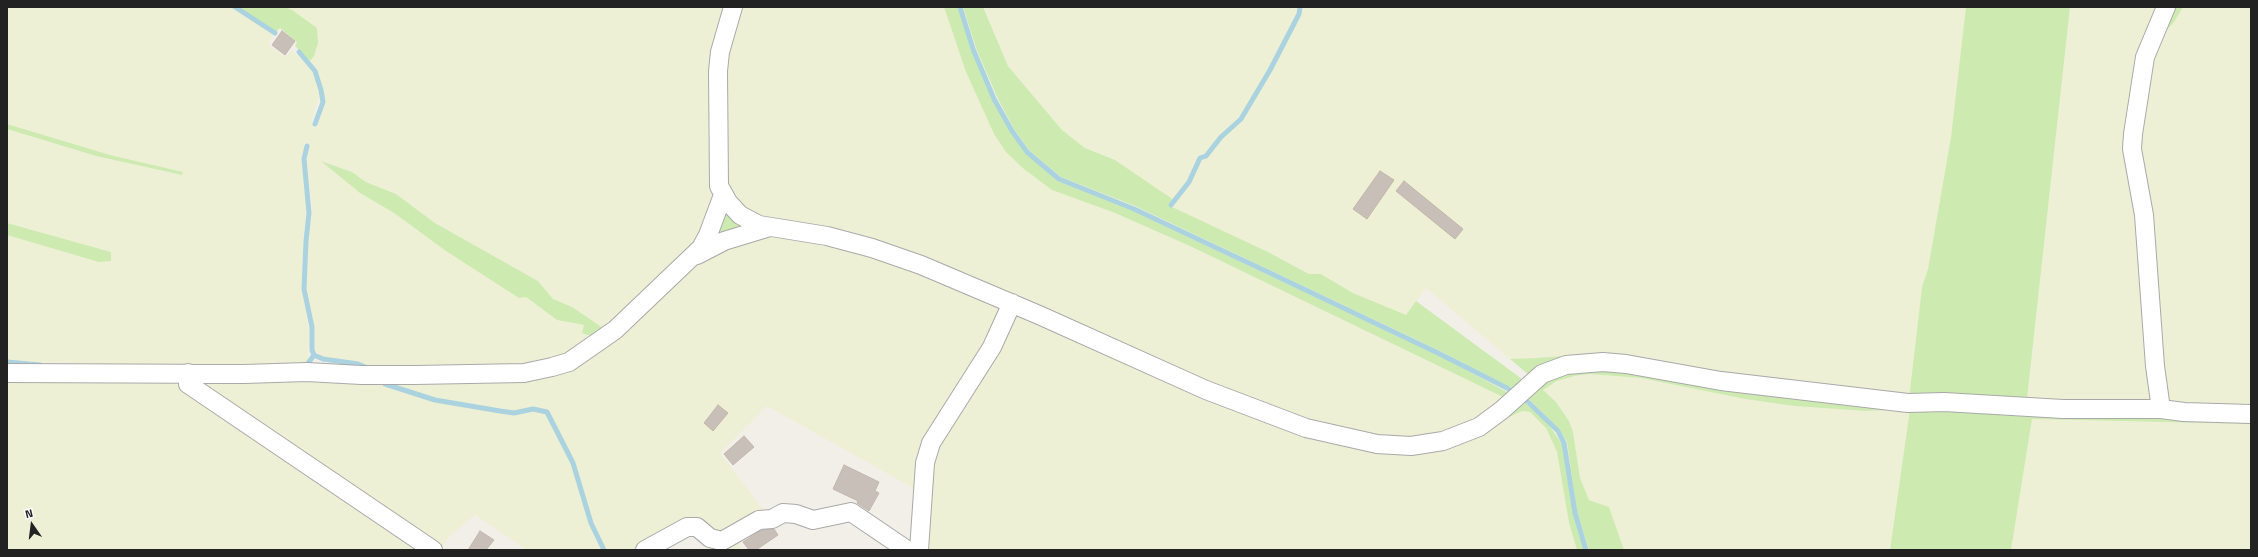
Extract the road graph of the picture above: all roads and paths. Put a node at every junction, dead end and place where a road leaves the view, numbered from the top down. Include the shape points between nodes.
1 (733, 7) edge
2 (2166, 7) edge
3 (723, 195) junction
4 (771, 227) junction
5 (690, 259) junction
6 (1012, 303) junction
7 (7, 373) edge
8 (188, 373) junction
9 (2161, 409) junction
10 (2251, 414) edge
11 (434, 550) edge
12 (645, 550) edge
13 (907, 550) edge
14 (919, 550) edge

1 - 3 street via 720,52 718,71 719,186
2 - 9 street via 2145,57 2132,149 2144,215 2155,366
3 - 4 street via 740,215 759,225
3 - 5 street via 708,235 701,248
4 - 5 street via 724,241
4 - 6 street via 827,236 872,248 921,265
5 - 8 street via 649,300 598,344 569,362 552,367 524,373 423,375 361,376 307,372
6 - 9 street via 1206,390 1306,428 1370,443 1411,446 1457,437 1479,427 1542,374 1583,362 1626,364 1721,381 1908,403 1944,402 2063,409
6 - 14 street via 992,347 931,443 925,463
7 - 8 street
8 - 11 street via 188,384
9 - 10 street
12 - 13 street via 687,527 697,527 710,538 722,541 759,520 772,519 783,513 813,520 851,512

